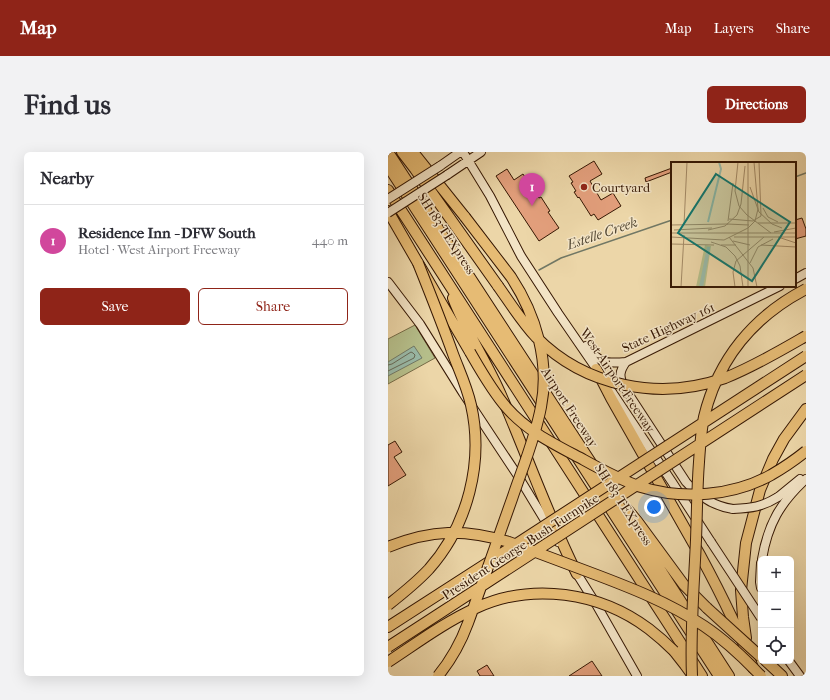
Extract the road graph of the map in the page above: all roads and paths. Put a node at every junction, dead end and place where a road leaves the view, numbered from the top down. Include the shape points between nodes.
1 (388, 152) edge
2 (402, 152) edge
3 (413, 152) edge
4 (461, 152) edge
5 (482, 152) edge
6 (468, 160) junction
7 (388, 166) edge
8 (388, 175) edge
9 (481, 180) junction
10 (388, 190) edge
11 (388, 199) edge
12 (388, 212) edge
13 (418, 263) junction
14 (806, 273) edge
15 (442, 274) junction
16 (796, 278) edge
17 (388, 282) edge
18 (778, 287) edge
19 (806, 289) edge
20 (558, 313) junction
21 (806, 336) edge
22 (806, 356) edge
23 (626, 362) junction
24 (596, 369) junction
25 (806, 375) edge
26 (806, 409) edge
27 (806, 451) edge
28 (806, 475) edge
29 (601, 478) junction
30 (806, 479) edge
31 (388, 547) edge
32 (763, 556) edge
33 (577, 574) junction
34 (388, 605) edge
35 (758, 613) edge
36 (388, 627) edge
37 (388, 647) edge
38 (758, 653) edge
39 (748, 654) junction
40 (388, 662) edge
41 (769, 664) edge
42 (792, 664) edge
43 (780, 674) edge
44 (438, 676) edge
45 (637, 676) edge
46 (693, 676) edge
47 (702, 676) edge
48 (713, 676) edge
49 (719, 676) edge
50 (729, 676) edge
51 (756, 676) edge
52 (761, 676) edge
53 (800, 676) edge

1 - 29 highway, Airport Freeway
2 - 21 highway, bridge via 529,329 558,355 592,375 631,386 656,389 697,386 749,367
3 - 44 highway, bridge via 518,287 531,313 543,362 543,391 533,438 468,623 456,650
4 - 6 main road, West Airport Freeway
4 - 11 main road, bridge
5 - 6 main road
5 - 9 main road via 476,163
6 - 9 main road, West Airport Freeway
6 - 12 main road, bridge
7 - 49 highway, SH 183 TEXpress
8 - 48 highway, SH 183 TEXpress
9 - 20 main road, West Airport Freeway via 518,252
10 - 15 highway
12 - 13 highway
13 - 27 highway, bridge via 488,382 515,417 545,439 627,481 672,493 714,493 741,487 770,476
13 - 34 highway, bridge via 471,405 475,435 474,465 467,502 445,548 418,580
14 - 16 main road
15 - 33 highway via 501,394
15 - 47 highway
17 - 33 main road via 424,330 518,476
18 - 23 main road, State Highway 161
19 - 46 highway, bridge via 761,318 740,341 717,378 708,402 698,473 692,631
20 - 23 main road, State Highway 161 via 600,360 609,363
20 - 24 main road, West Airport Freeway
22 - 36 highway, President George Bush Turnpike, bridge
23 - 28 main road, bridge via 620,375 624,387 686,482 701,497 723,508 756,507 778,497
24 - 35 main road, West Airport Freeway, bridge
24 - 39 highway via 704,562
25 - 37 highway, President George Bush Turnpike, bridge
26 - 39 highway via 773,459 760,490 746,543 741,590
29 - 38 highway, bridge via 637,521 684,585
29 - 50 highway, Airport Freeway
30 - 32 main road via 779,510 767,534
31 - 52 highway, bridge via 413,538 442,533 470,533 509,542 636,590 675,608 720,637
33 - 45 main road
39 - 51 highway
40 - 46 highway, bridge via 477,607 497,600 530,594 561,594 610,606 634,619 674,651
41 - 43 highway
42 - 53 main road

